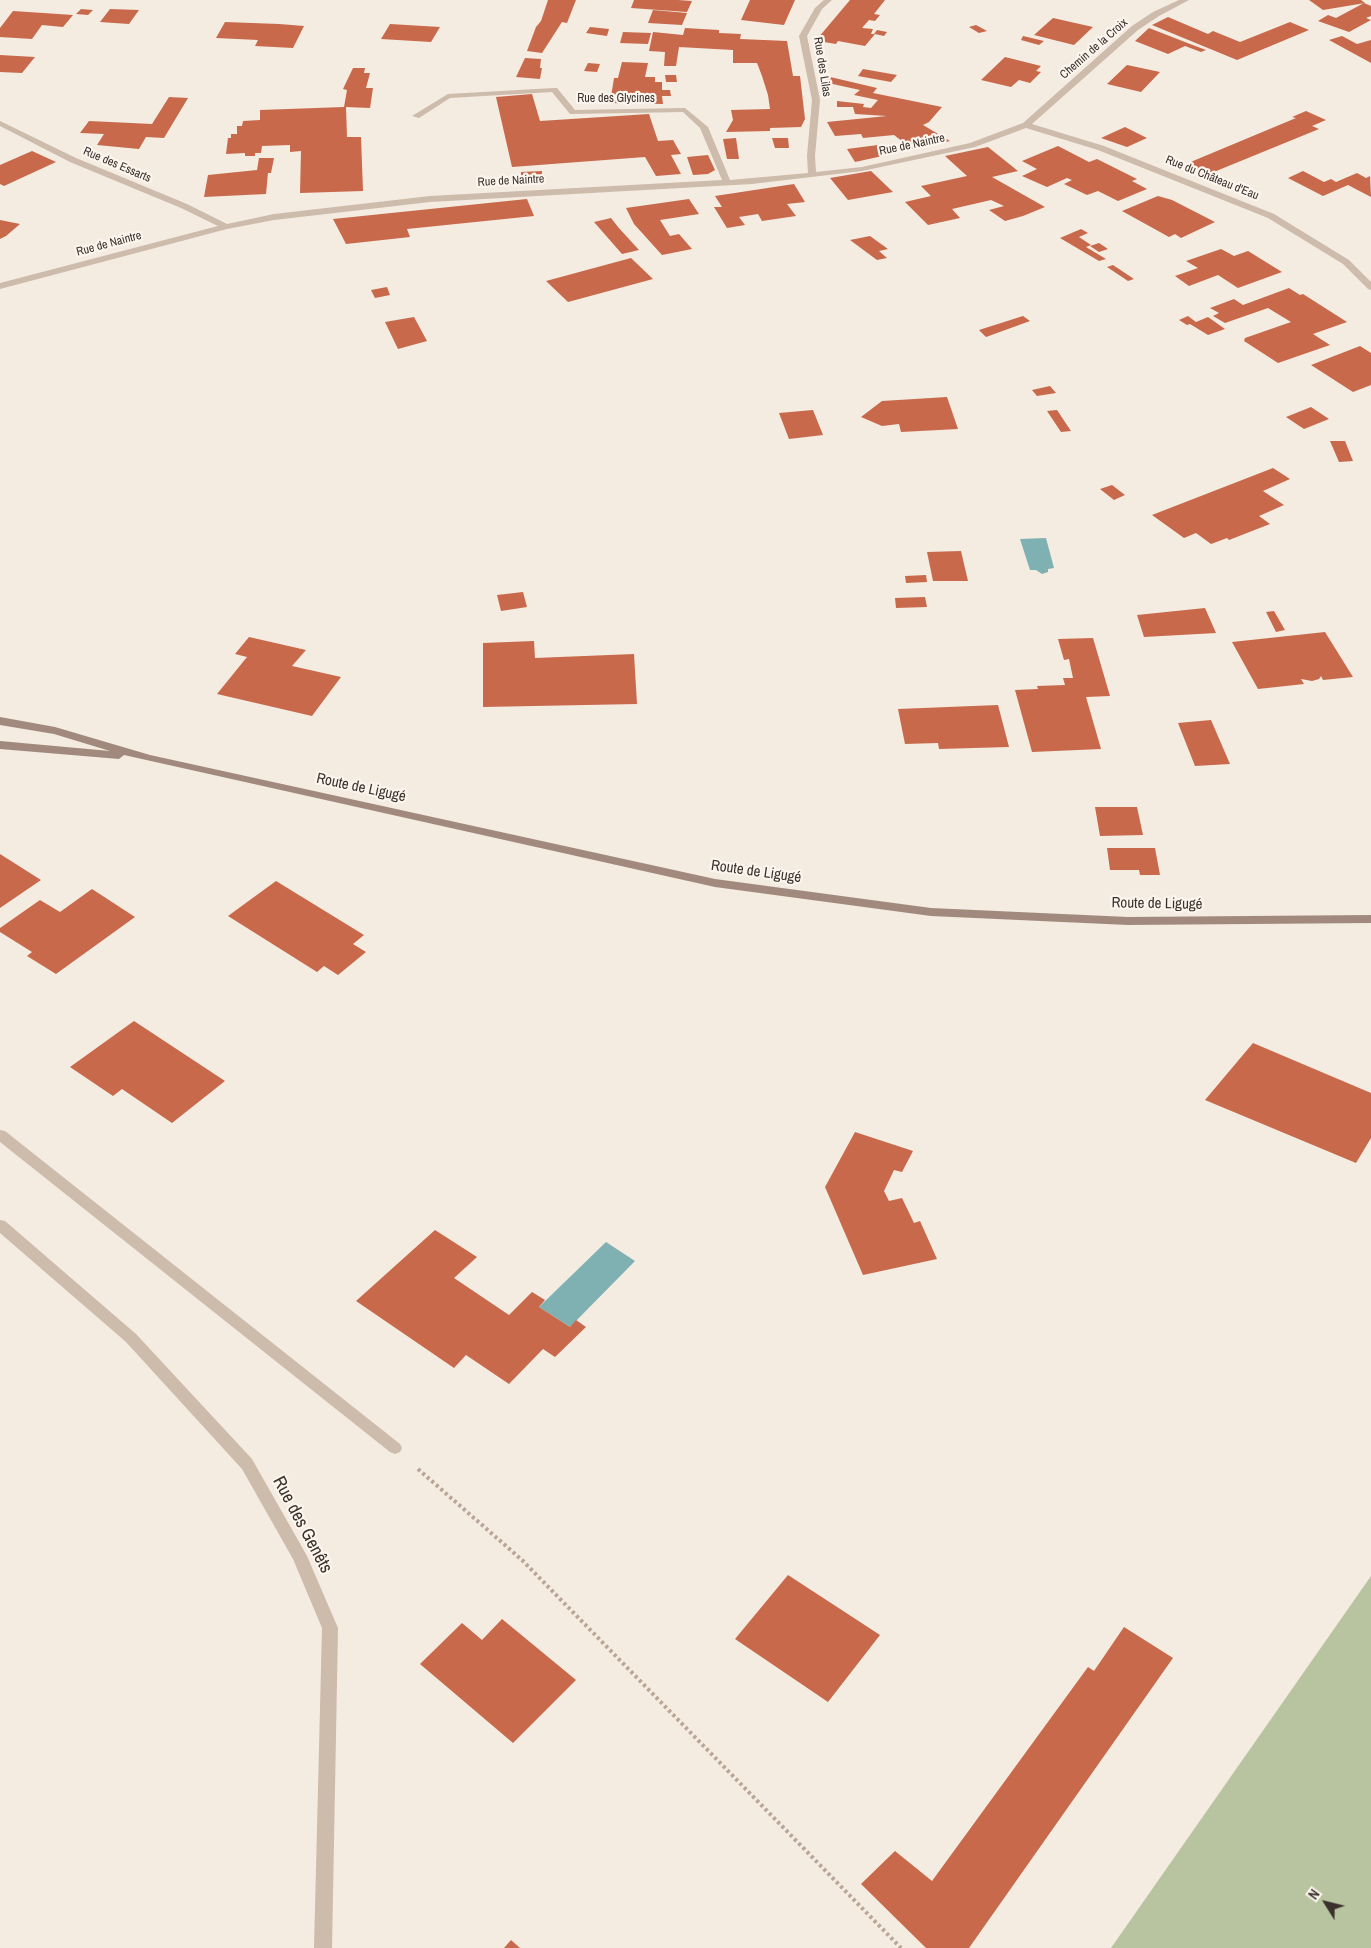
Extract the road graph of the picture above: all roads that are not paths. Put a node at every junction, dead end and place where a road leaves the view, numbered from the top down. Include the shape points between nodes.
1 (828, 0) edge
2 (1185, 0) edge
3 (416, 116) dead end
4 (0, 124) edge
5 (1026, 125) junction
6 (812, 175) junction
7 (727, 182) junction
8 (226, 227) junction
9 (0, 286) edge
10 (1371, 288) edge
11 (0, 721) edge
12 (0, 745) edge
13 (149, 758) junction
14 (1371, 919) edge
15 (0, 1135) edge
16 (0, 1225) edge
17 (395, 1448) road end
18 (323, 1948) edge

1 - 6 street, Rue des Lilas via 819,8 803,36 816,100
2 - 5 street, Chemin de la Croix via 1135,28
3 - 7 street, Rue des Glycines via 448,96 554,90 573,112 685,110 704,127
4 - 8 street, Rue des Essarts
5 - 6 street, Rue de Naintre via 972,145 862,169
5 - 10 street, Rue du Château d'Eau via 1101,148 1271,216 1346,262
6 - 7 street, Rue de Naintre
7 - 8 street, Rue de Naintre via 430,199 274,217
8 - 9 street, Rue de Naintre
11 - 13 street, Route de Ligugé via 55,731
12 - 13 street, Route de Ligugé
13 - 14 street, Route de Ligugé via 715,883 764,890 931,912 1108,920
15 - 17 street
16 - 18 street, Rue des Genêts via 131,1338 247,1464 299,1556 330,1628

